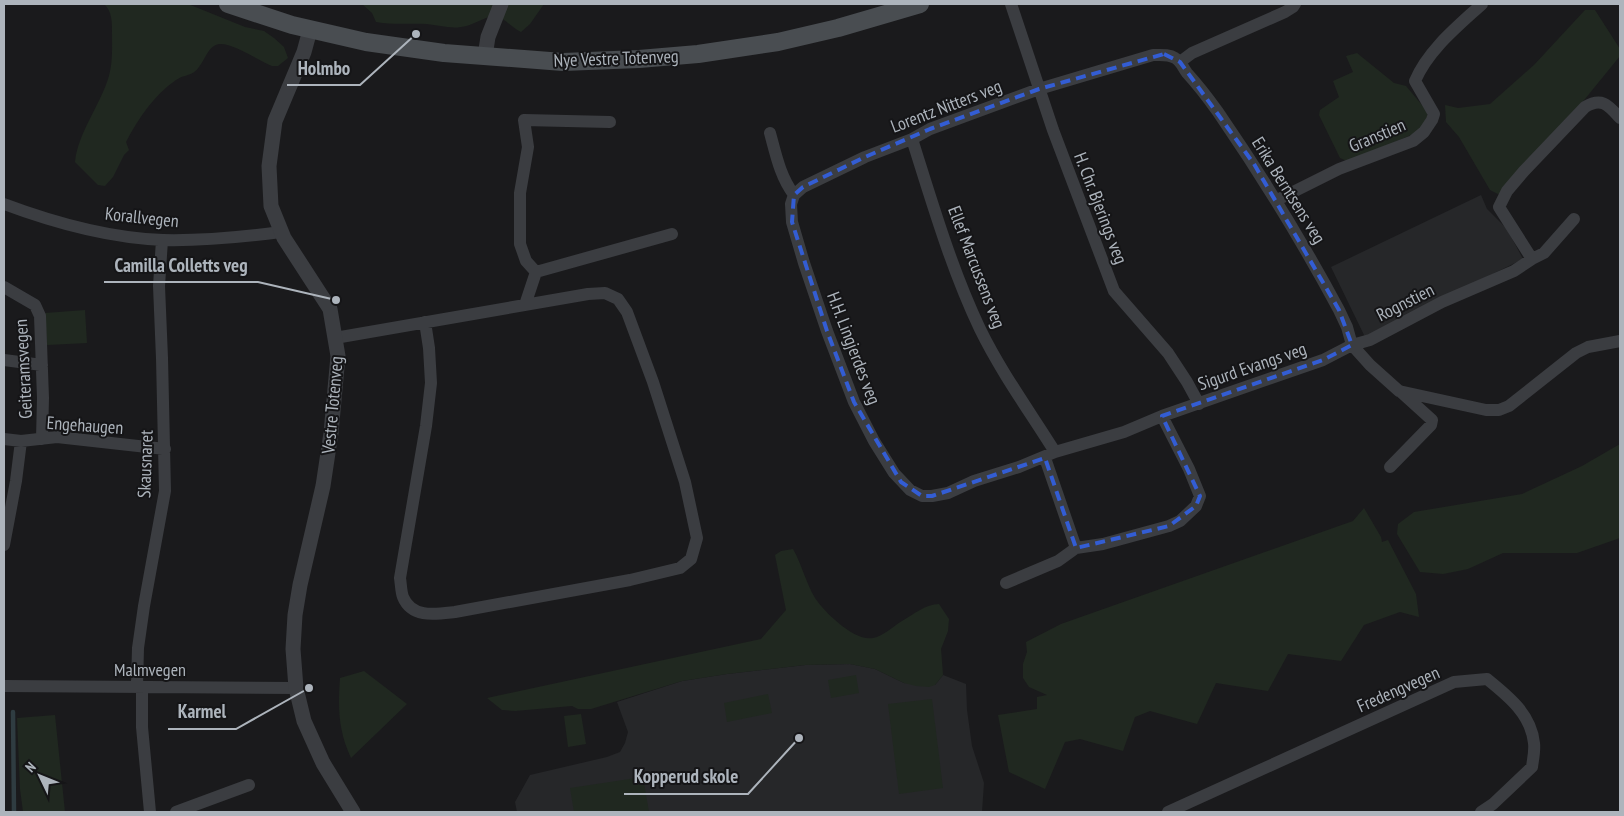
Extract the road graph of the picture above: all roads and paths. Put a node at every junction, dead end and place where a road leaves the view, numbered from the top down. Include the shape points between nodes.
1 (228, 4) edge
2 (501, 4) edge
3 (920, 4) edge
4 (1011, 4) edge
5 (1295, 4) edge
6 (1482, 4) edge
7 (310, 30) junction
8 (484, 56) junction
9 (1180, 62) junction
10 (1039, 89) junction
11 (1620, 118) edge
12 (610, 122) dead end
13 (770, 133) dead end
14 (912, 139) junction
15 (794, 195) junction
16 (1277, 200) junction
17 (4, 204) edge
18 (1574, 219) dead end
19 (281, 232) junction
20 (672, 234) dead end
21 (162, 240) junction
22 (1532, 260) junction
23 (536, 272) junction
24 (4, 287) edge
25 (525, 305) junction
26 (424, 322) junction
27 (335, 338) junction
28 (1620, 341) edge
29 (1352, 345) junction
30 (4, 360) edge
31 (42, 365) junction
32 (1399, 391) junction
33 (1198, 404) junction
34 (1162, 416) junction
35 (4, 439) edge
36 (42, 439) junction
37 (21, 441) junction
38 (165, 449) junction
39 (1050, 455) junction
40 (1390, 467) dead end
41 (922, 496) joint
42 (4, 546) edge
43 (1076, 548) junction
44 (1006, 583) dead end
45 (4, 686) edge
46 (140, 686) junction
47 (296, 688) junction
48 (249, 785) dead end
49 (150, 812) edge
50 (176, 812) edge
51 (353, 812) edge
52 (1168, 812) edge
53 (1481, 812) edge

1 - 7 main road
2 - 8 street
3 - 8 main road, Nye Vestre Totenveg via 778,42 698,54 563,62
4 - 10 street, H. Chr. Bjerings veg
5 - 9 street via 1285,12 1192,52
6 - 16 street, Granstien via 1456,27 1419,71 1415,81 1434,114 1424,132 1413,141 1339,169
7 - 8 main road, Nye Vestre Totenveg via 366,42
7 - 19 street, Vestre Totenveg via 273,130 269,166 271,206
9 - 10 street, Lorentz Nitters veg via 1164,54 1153,55
9 - 16 street, Erika Berntsens veg
10 - 14 street, Lorentz Nitters veg via 930,129
10 - 33 street, H. Chr. Bjerings veg via 1114,291 1168,352
11 - 22 street via 1604,103 1594,101 1537,156 1507,191 1499,207
12 - 23 street via 524,120 528,147 520,193 520,244 526,261
13 - 15 street via 780,170
14 - 15 street, Lorentz Nitters veg via 864,157 803,187
14 - 39 street, Ellef Marcussens veg via 980,330
15 - 41 street, H.H. Lingjerdes veg via 792,222 801,255 854,402 894,473 910,490
16 - 29 street, Erika Berntsens veg via 1339,310
17 - 21 street, Korallvegen via 106,233
18 - 22 street, Rognstien via 1544,253
19 - 21 street, Korallvegen
19 - 27 street, Vestre Totenveg via 330,309
20 - 23 street
21 - 38 street, Skausnaret via 159,286
22 - 29 street, Rognstien via 1370,340
23 - 25 street
24 - 31 street, Geiteramsvegen via 35,305 40,316
25 - 26 street
25 - 26 street via 605,293 618,299 627,312 686,482 697,538 691,559 680,568 455,612 429,616 412,610 403,598 400,578 428,409 430,348
26 - 27 street
27 - 47 street, Vestre Totenveg via 338,356 331,433 295,616
28 - 32 street via 1588,347 1576,353 1500,410 1486,410
29 - 32 street
29 - 33 street, Sigurd Evangs veg via 1323,360
30 - 31 street
31 - 36 street, Geiteramsvegen
32 - 40 street via 1432,420 1431,425
33 - 34 street, Sigurd Evangs veg
34 - 39 street, Sigurd Evangs veg via 1124,432
34 - 43 street via 1200,496 1196,506 1180,521 1169,526
35 - 37 street, Engehaugen
36 - 37 street, Engehaugen
36 - 38 street, Engehaugen via 57,437
37 - 42 street
38 - 46 street, Skausnaret via 165,491 138,648
39 - 41 street, Sigurd Evangs veg via 948,493
39 - 43 street
43 - 44 street via 1058,561
45 - 46 street, Malmvegen
46 - 47 street, Malmvegen
46 - 49 street, Skausnaret
47 - 51 street, Vestre Totenveg via 314,745
48 - 50 street
52 - 53 street, Fredengvegen via 1454,682 1487,679 1514,702 1527,721 1534,743 1532,767

